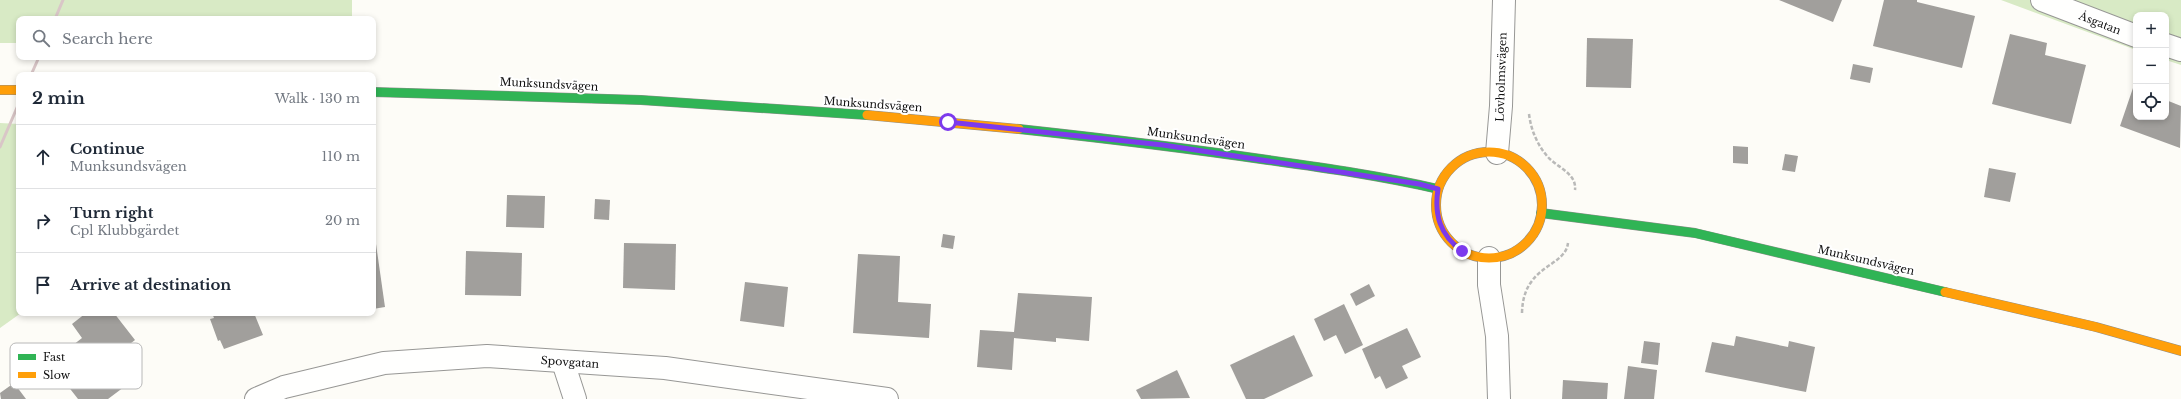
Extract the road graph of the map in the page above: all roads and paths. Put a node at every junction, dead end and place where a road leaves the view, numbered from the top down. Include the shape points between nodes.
1 (1504, 0) edge
2 (2042, 0) edge
3 (2133, 35) edge
4 (2169, 46) edge
5 (2181, 50) edge
6 (0, 90) edge
7 (16, 90) edge
8 (376, 92) edge
9 (1497, 153) junction
10 (1438, 189) junction
11 (1541, 213) junction
12 (1489, 258) junction
13 (2181, 351) edge
14 (563, 362) junction
15 (256, 399) edge
16 (575, 399) edge
17 (887, 399) edge
18 (1499, 399) edge

1 - 9 street, Lövholmsvägen
2 - 3 street, Åsgatan
4 - 5 street
6 - 7 street
8 - 10 street, Munksundsvägen via 519,94 786,109 1010,128 1163,145
9 - 10 street via 1476,154 1461,160 1448,171
9 - 11 street via 1516,160 1534,177 1540,192
10 - 12 street via 1436,210 1444,233 1462,251 1477,257
11 - 12 street via 1538,225 1524,245 1510,254
11 - 13 street, Munksundsvägen via 1695,233 2096,327
12 - 18 street
14 - 15 street, Spovgatan via 487,356 384,363 284,387
14 - 16 street
14 - 17 street, Spovgatan via 665,368

